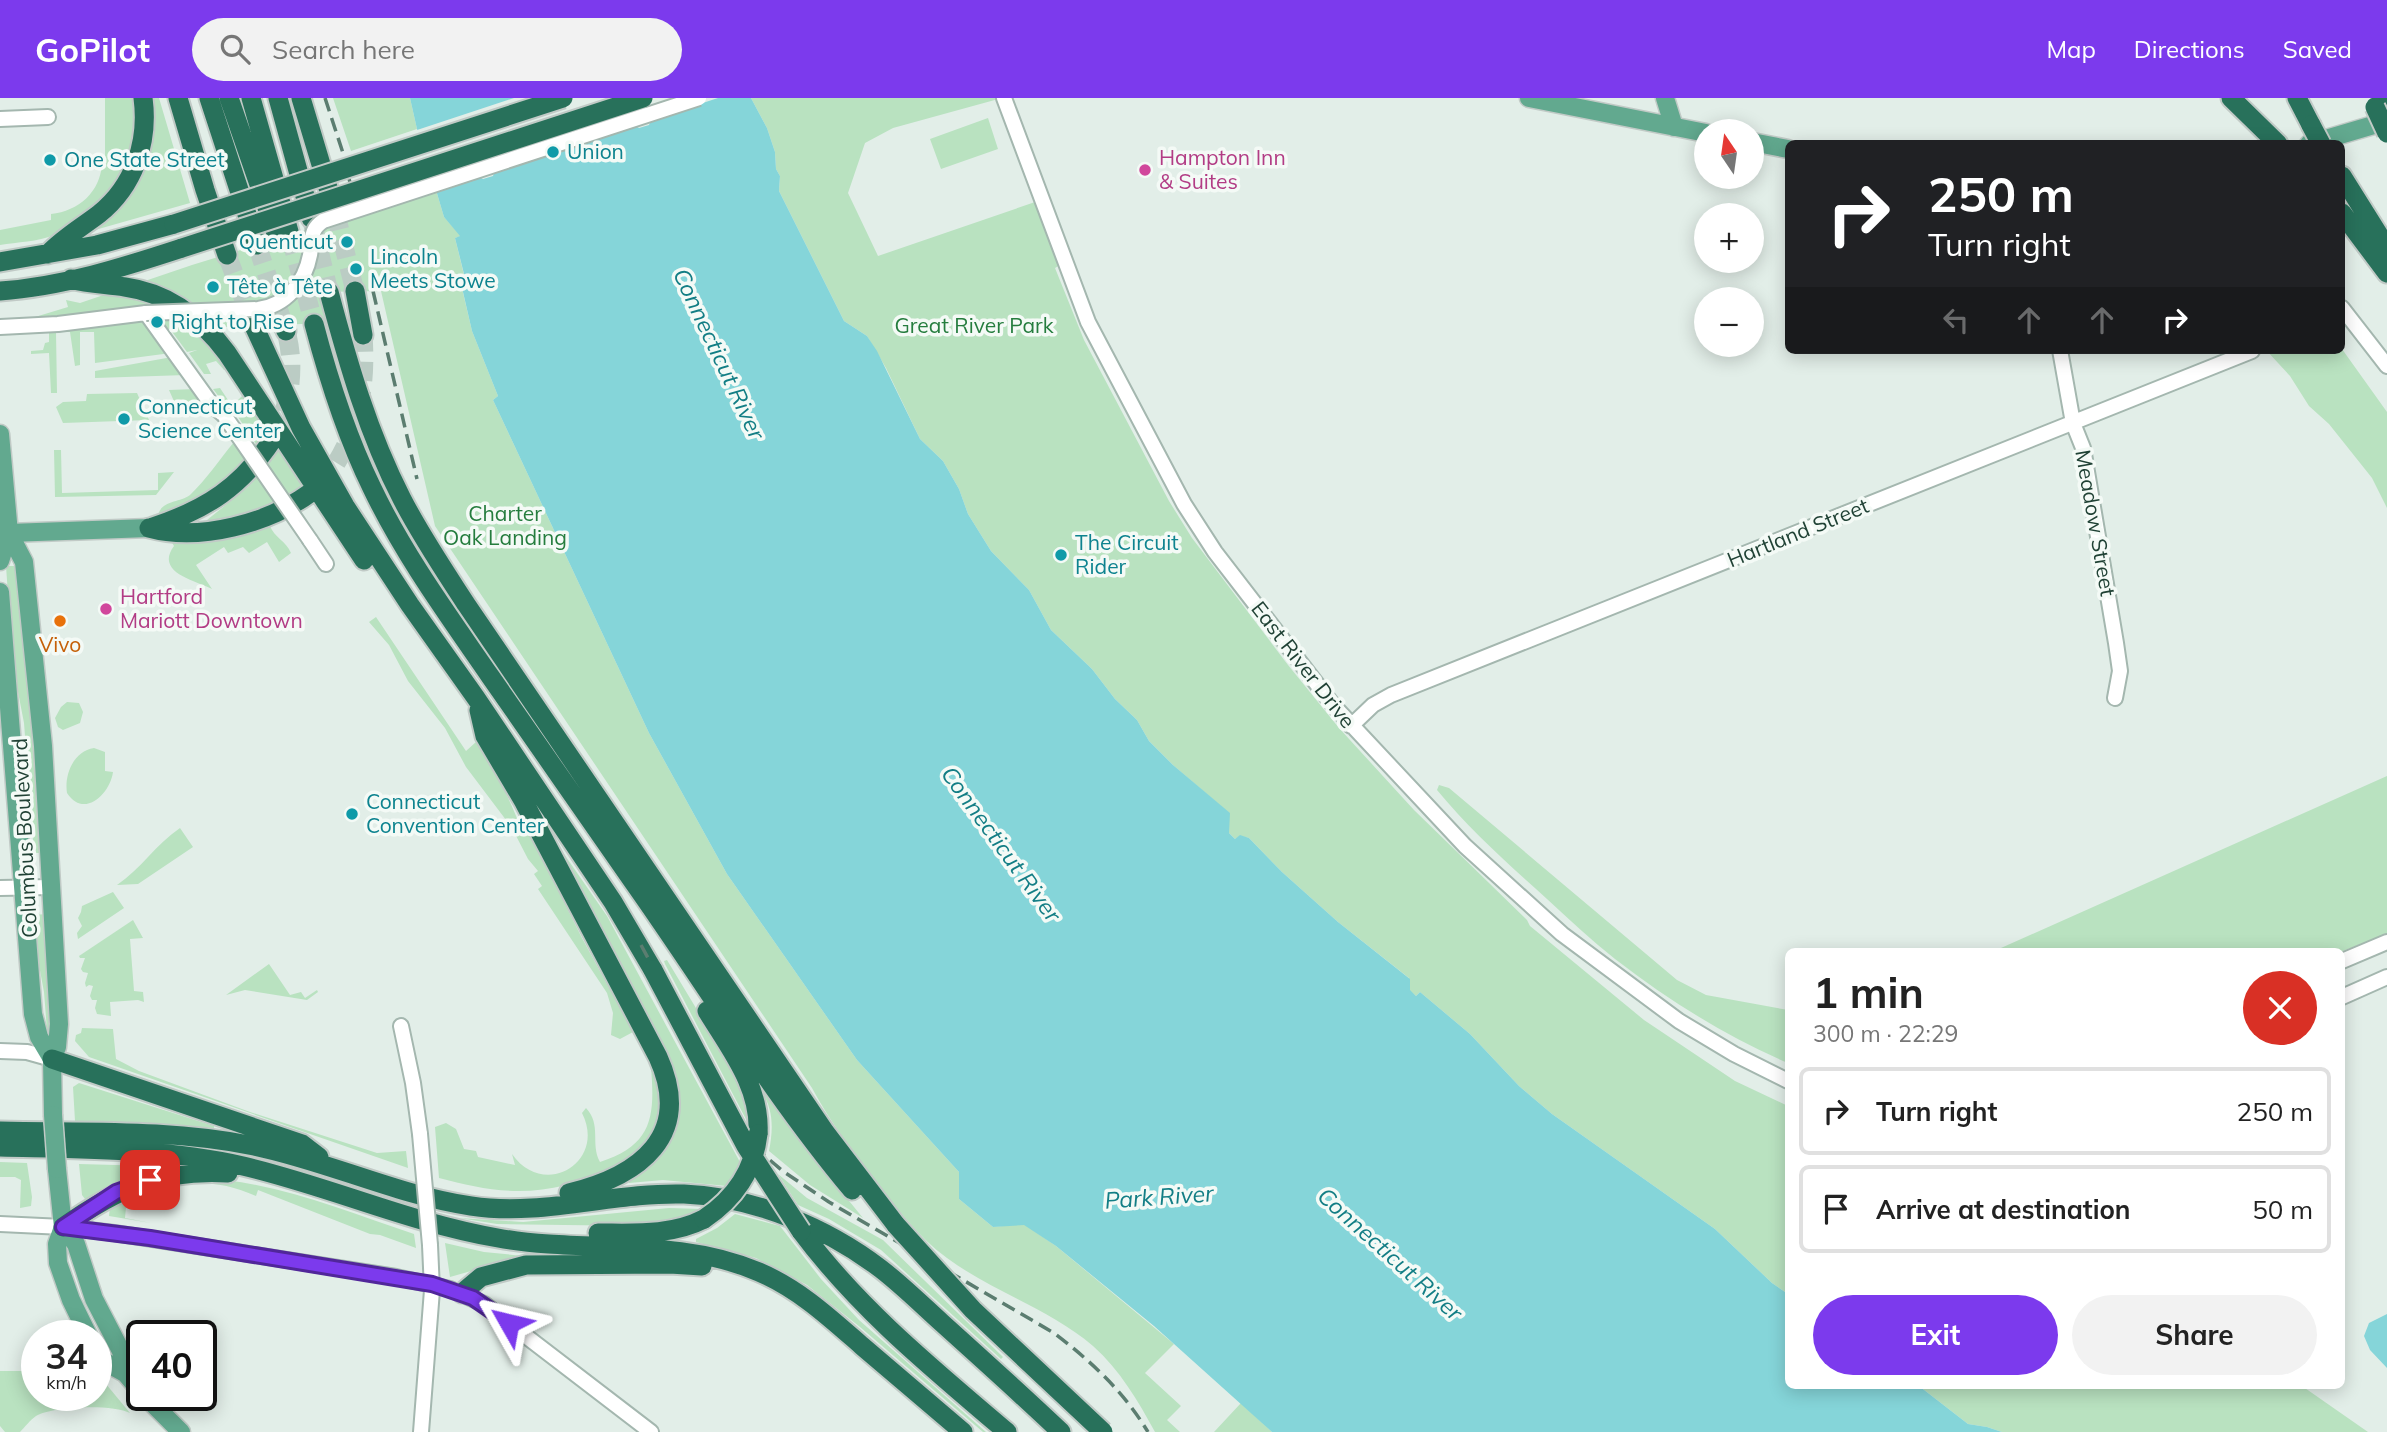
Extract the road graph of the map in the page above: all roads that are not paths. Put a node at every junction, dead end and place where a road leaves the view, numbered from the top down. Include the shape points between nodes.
1 (143, 98) edge
2 (169, 98) edge
3 (178, 98) edge
4 (209, 98) edge
5 (229, 98) edge
6 (251, 98) edge
7 (278, 98) edge
8 (301, 98) edge
9 (563, 98) edge
10 (643, 98) edge
11 (699, 98) edge
12 (1004, 98) edge
13 (1529, 98) edge
14 (1665, 98) edge
15 (2231, 98) edge
16 (2297, 98) edge
17 (2382, 106) edge
18 (48, 117) dead end
19 (0, 119) edge
20 (1674, 127) junction
21 (1694, 131) edge
22 (2387, 133) edge
23 (2310, 134) edge
24 (2275, 140) edge
25 (1764, 144) edge
26 (1785, 148) edge
27 (197, 165) junction
28 (2345, 181) edge
29 (335, 211) tunnel mouth
30 (2345, 217) edge
31 (312, 218) tunnel mouth
32 (257, 244) tunnel mouth
33 (2387, 248) edge
34 (48, 254) junction
35 (227, 255) tunnel mouth
36 (0, 262) edge
37 (2387, 273) edge
38 (71, 279) junction
39 (0, 291) edge
40 (355, 291) tunnel mouth
41 (329, 292) tunnel mouth
42 (2345, 312) edge
43 (146, 313) junction
44 (254, 326) tunnel mouth
45 (297, 326) tunnel mouth
46 (0, 327) edge
47 (363, 335) tunnel mouth
48 (2061, 354) edge
49 (2245, 354) edge
50 (2387, 366) edge
51 (2073, 423) junction
52 (0, 434) edge
53 (273, 439) tunnel mouth
54 (310, 493) tunnel mouth
55 (149, 528) junction
56 (5, 534) edge
57 (0, 561) edge
58 (326, 564) dead end
59 (0, 592) edge
60 (410, 605) junction
61 (476, 698) junction
62 (2115, 698) dead end
63 (1351, 726) junction
64 (23, 887) junction
65 (51, 887) junction
66 (0, 888) edge
67 (668, 931) junction
68 (2387, 942) edge
69 (2345, 960) edge
70 (2387, 976) edge
71 (2345, 991) edge
72 (401, 1026) dead end
73 (0, 1051) edge
74 (52, 1059) junction
75 (1785, 1080) edge
76 (819, 1137) junction
77 (0, 1143) edge
78 (324, 1164) junction
79 (285, 1177) junction
80 (524, 1208) junction
81 (0, 1224) edge
82 (63, 1227) junction
83 (517, 1241) junction
84 (432, 1284) junction
85 (462, 1293) junction
86 (801, 1296) junction
87 (80, 1320) edge
88 (112, 1366) edge
89 (125, 1373) joint
90 (160, 1411) edge
91 (181, 1432) edge
92 (421, 1432) edge
93 (651, 1432) edge
94 (963, 1432) edge
95 (1007, 1432) edge
96 (1061, 1432) edge
97 (1104, 1432) edge

1 - 34 highway via 143,141 127,183 106,207
2 - 27 highway
3 - 27 highway
4 - 32 highway
5 - 6 highway via 284,237
7 - 31 highway
8 - 29 highway
9 - 34 highway, bridge via 174,224
10 - 38 highway, bridge via 182,248
11 - 43 street, bridge via 323,220 313,230 309,259 299,283 271,307
12 - 63 street, East River Drive via 1082,310 1188,512
13 - 20 main road
14 - 20 main road
15 - 24 highway
16 - 23 highway
17 - 22 highway, bridge
17 - 23 main road
18 - 19 street
20 - 21 main road
25 - 26 main road
27 - 35 highway
28 - 33 highway
30 - 37 highway
34 - 36 highway
38 - 39 highway
38 - 60 highway via 152,293 184,309 206,327 370,569
40 - 47 highway
41 - 76 highway via 365,413 421,533
42 - 50 street
43 - 46 street
43 - 58 street, bridge via 215,410 224,415
44 - 60 highway via 319,462
45 - 67 highway via 330,384 383,510 423,577
48 - 51 street, Meadow Street
49 - 51 street, Hartland Street
51 - 62 street, Meadow Street via 2083,448 2116,643 2120,671
51 - 63 street, Hartland Street via 1391,695
52 - 56 main road, Columbus Boulevard
53 - 55 highway via 248,472 222,495
54 - 55 highway via 274,515 238,526 169,532
55 - 56 main road
56 - 57 main road, Columbus Boulevard
56 - 65 main road, Columbus Boulevard via 20,550 25,568
59 - 64 main road, Columbus Boulevard
60 - 61 highway
61 - 80 highway via 485,736 658,1057 668,1093 662,1133 651,1152 635,1166 601,1185
61 - 95 highway, bridge via 617,908 746,1146 810,1243 880,1322
63 - 75 street, East River Drive via 1465,846 1562,934 1679,1021
64 - 65 street
64 - 66 street
64 - 74 main road, Columbus Boulevard via 34,1026
65 - 74 main road, Columbus Boulevard via 60,1024
67 - 76 highway via 749,1051
67 - 83 highway, bridge via 669,950 751,1086 758,1134 744,1178 704,1219 684,1227
68 - 69 street
70 - 71 street
72 - 84 street, bridge via 413,1083
73 - 74 street
74 - 78 highway via 302,1144
74 - 82 main road, Columbus Boulevard, bridge
76 - 97 highway, bridge via 867,1208 896,1225 972,1310
77 - 78 highway via 139,1134 256,1146
77 - 79 highway via 181,1156
78 - 80 highway via 453,1203
79 - 82 highway via 201,1172 164,1177 116,1192
79 - 83 highway via 438,1225
80 - 96 highway via 687,1195 781,1214 829,1235 876,1265
81 - 82 street
82 - 84 street
82 - 87 main road, Columbus Boulevard via 57,1244 58,1262
82 - 89 main road, Columbus Boulevard via 76,1244 96,1306 121,1351
83 - 86 highway via 703,1255 752,1269
84 - 85 street
84 - 92 street
85 - 86 highway via 493,1272 562,1263 696,1266 740,1274
85 - 93 street via 489,1308
86 - 94 highway
88 - 89 main road, Columbus Boulevard
90 - 91 main road, Columbus Boulevard

